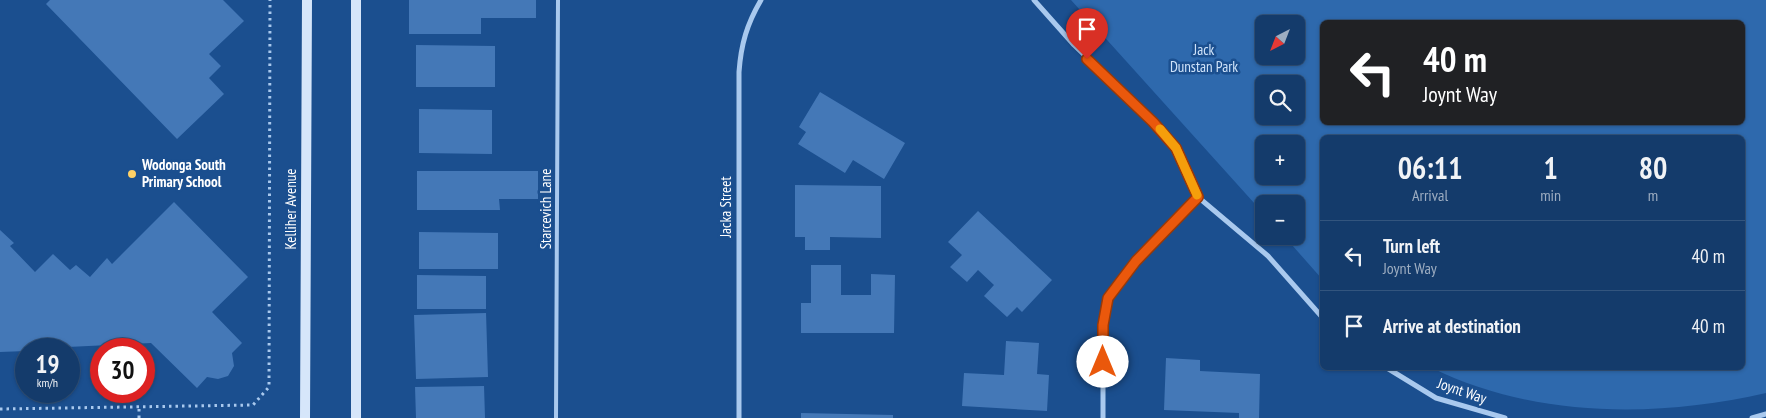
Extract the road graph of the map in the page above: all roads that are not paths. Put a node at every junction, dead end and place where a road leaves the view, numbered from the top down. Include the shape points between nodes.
1 (307, 0) edge
2 (356, 0) edge
3 (558, 0) edge
4 (761, 0) edge
5 (1034, 0) edge
6 (1198, 197) junction
7 (1320, 316) edge
8 (1390, 370) edge
9 (1766, 414) edge
10 (305, 418) edge
11 (356, 418) edge
12 (556, 418) edge
13 (739, 418) edge
14 (1103, 418) edge
15 (1505, 418) edge
16 (1752, 418) edge

1 - 10 street, Kelliher Avenue
2 - 11 street
3 - 12 lane, Starcevich Lane
4 - 13 street, Jacka Street via 749,20 739,72
5 - 6 street via 1074,46 1176,148
6 - 7 street via 1268,256
6 - 14 street via 1136,261 1108,298 1103,325
8 - 15 street, Joynt Way via 1436,398
9 - 16 street

